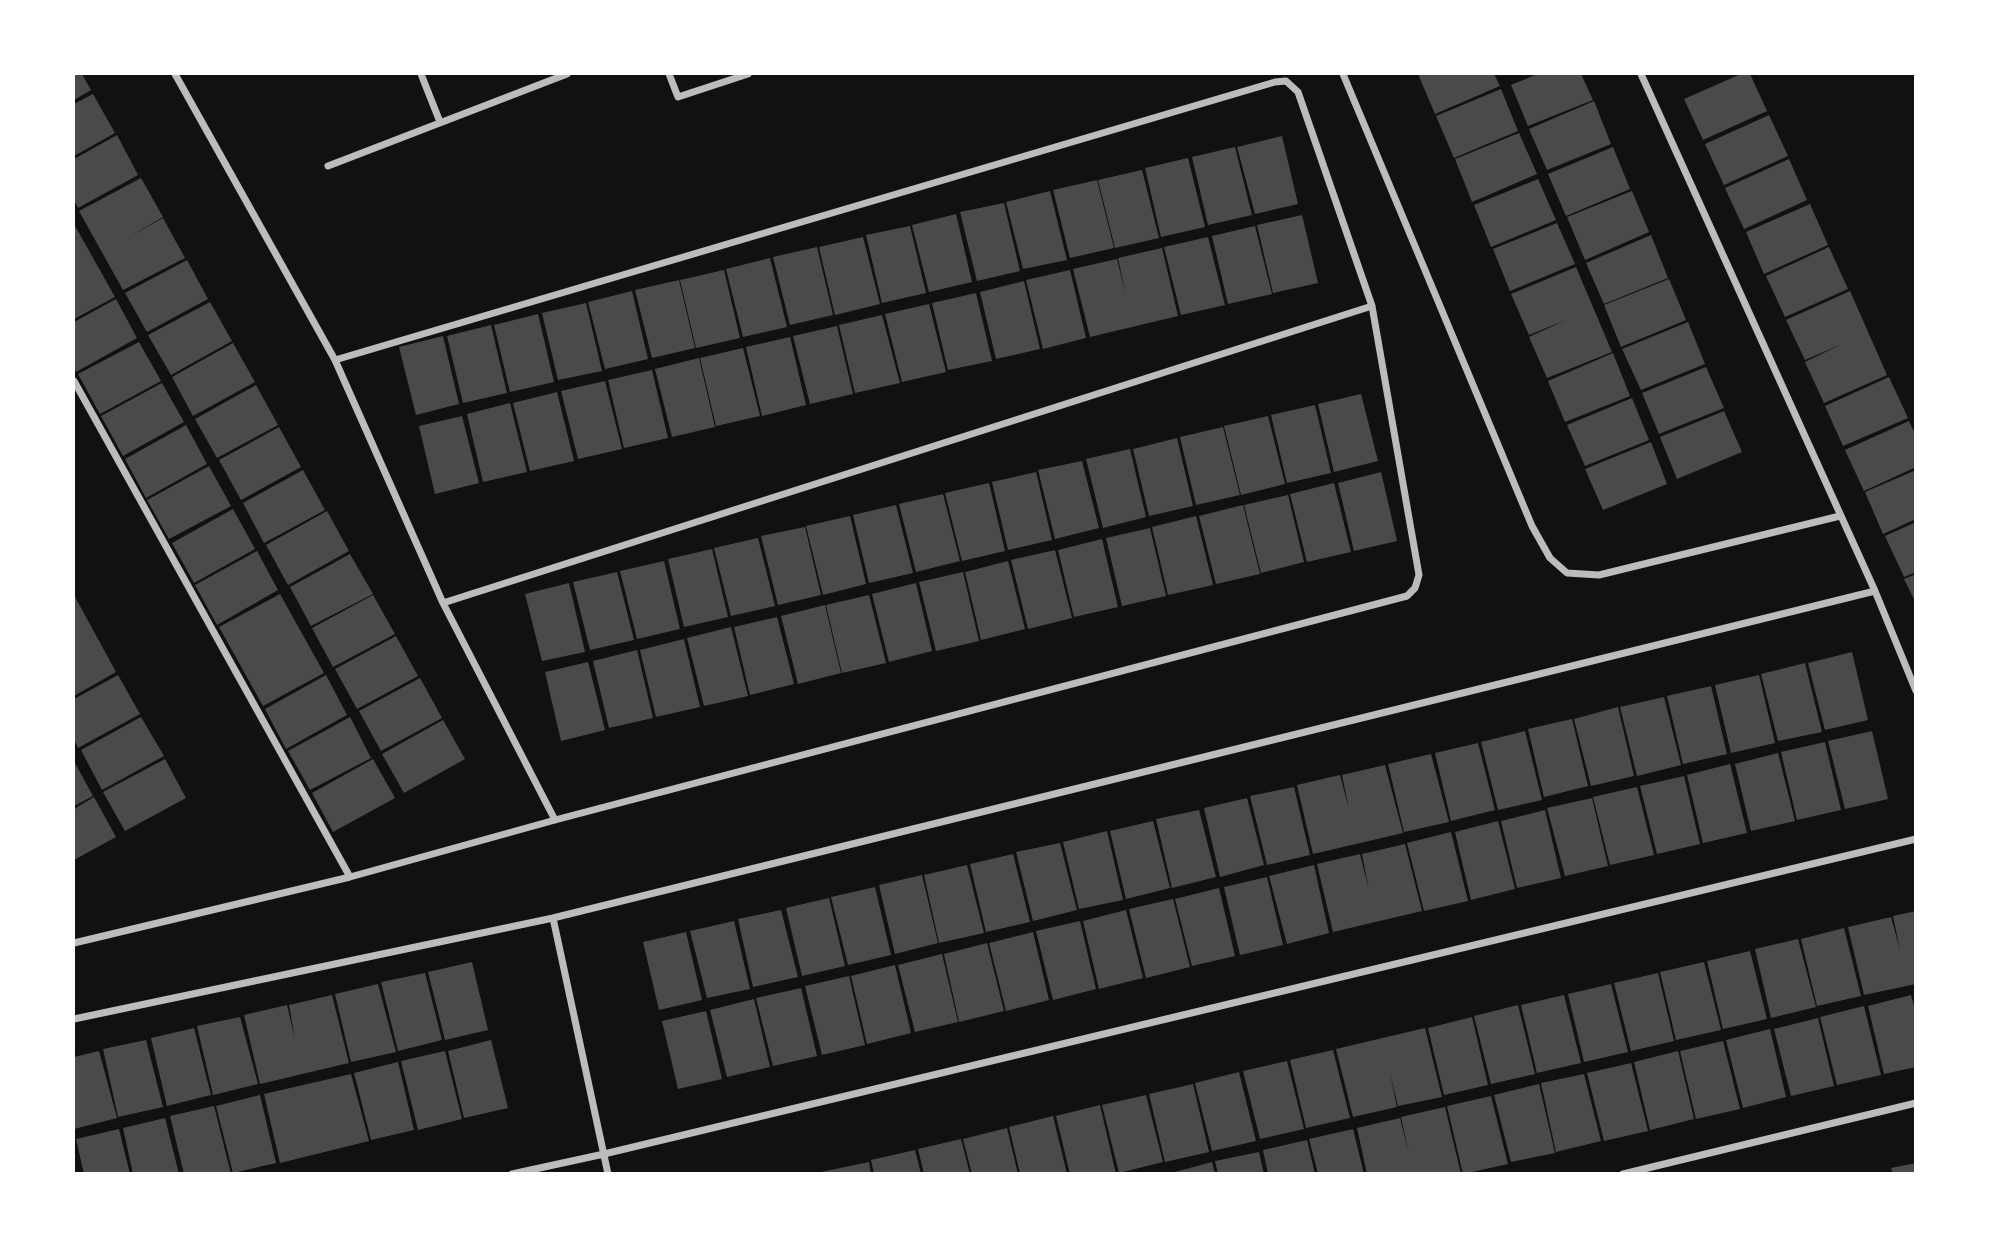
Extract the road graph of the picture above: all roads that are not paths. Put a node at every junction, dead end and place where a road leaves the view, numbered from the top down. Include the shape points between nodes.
1 (175, 74) edge
2 (421, 74) edge
3 (567, 74) edge
4 (669, 74) edge
5 (748, 74) edge
6 (1343, 74) edge
7 (1641, 74) edge
8 (440, 122) junction
9 (328, 166) dead end
10 (1372, 306) junction
11 (335, 360) junction
12 (74, 381) edge
13 (1840, 516) junction
14 (1875, 591) junction
15 (443, 603) junction
16 (1916, 691) edge
17 (555, 820) junction
18 (1916, 839) edge
19 (350, 877) junction
20 (553, 918) junction
21 (74, 943) edge
22 (74, 1019) edge
23 (1916, 1103) edge
24 (604, 1154) junction
25 (512, 1174) edge
26 (608, 1174) edge
27 (1623, 1174) edge

1 - 11 street
2 - 8 street
3 - 8 street
4 - 5 street via 678,97
6 - 13 street via 1532,526 1558,566 1567,573 1599,575
7 - 13 street
8 - 9 street
10 - 11 street via 1298,92 1286,81
10 - 15 street
10 - 17 street via 1419,575 1408,596
11 - 15 street
12 - 19 street
13 - 14 street
14 - 16 street
14 - 20 street
15 - 17 street
17 - 19 street
18 - 24 street
19 - 21 street
20 - 22 street
20 - 24 street
23 - 27 street
24 - 25 street
24 - 26 street

